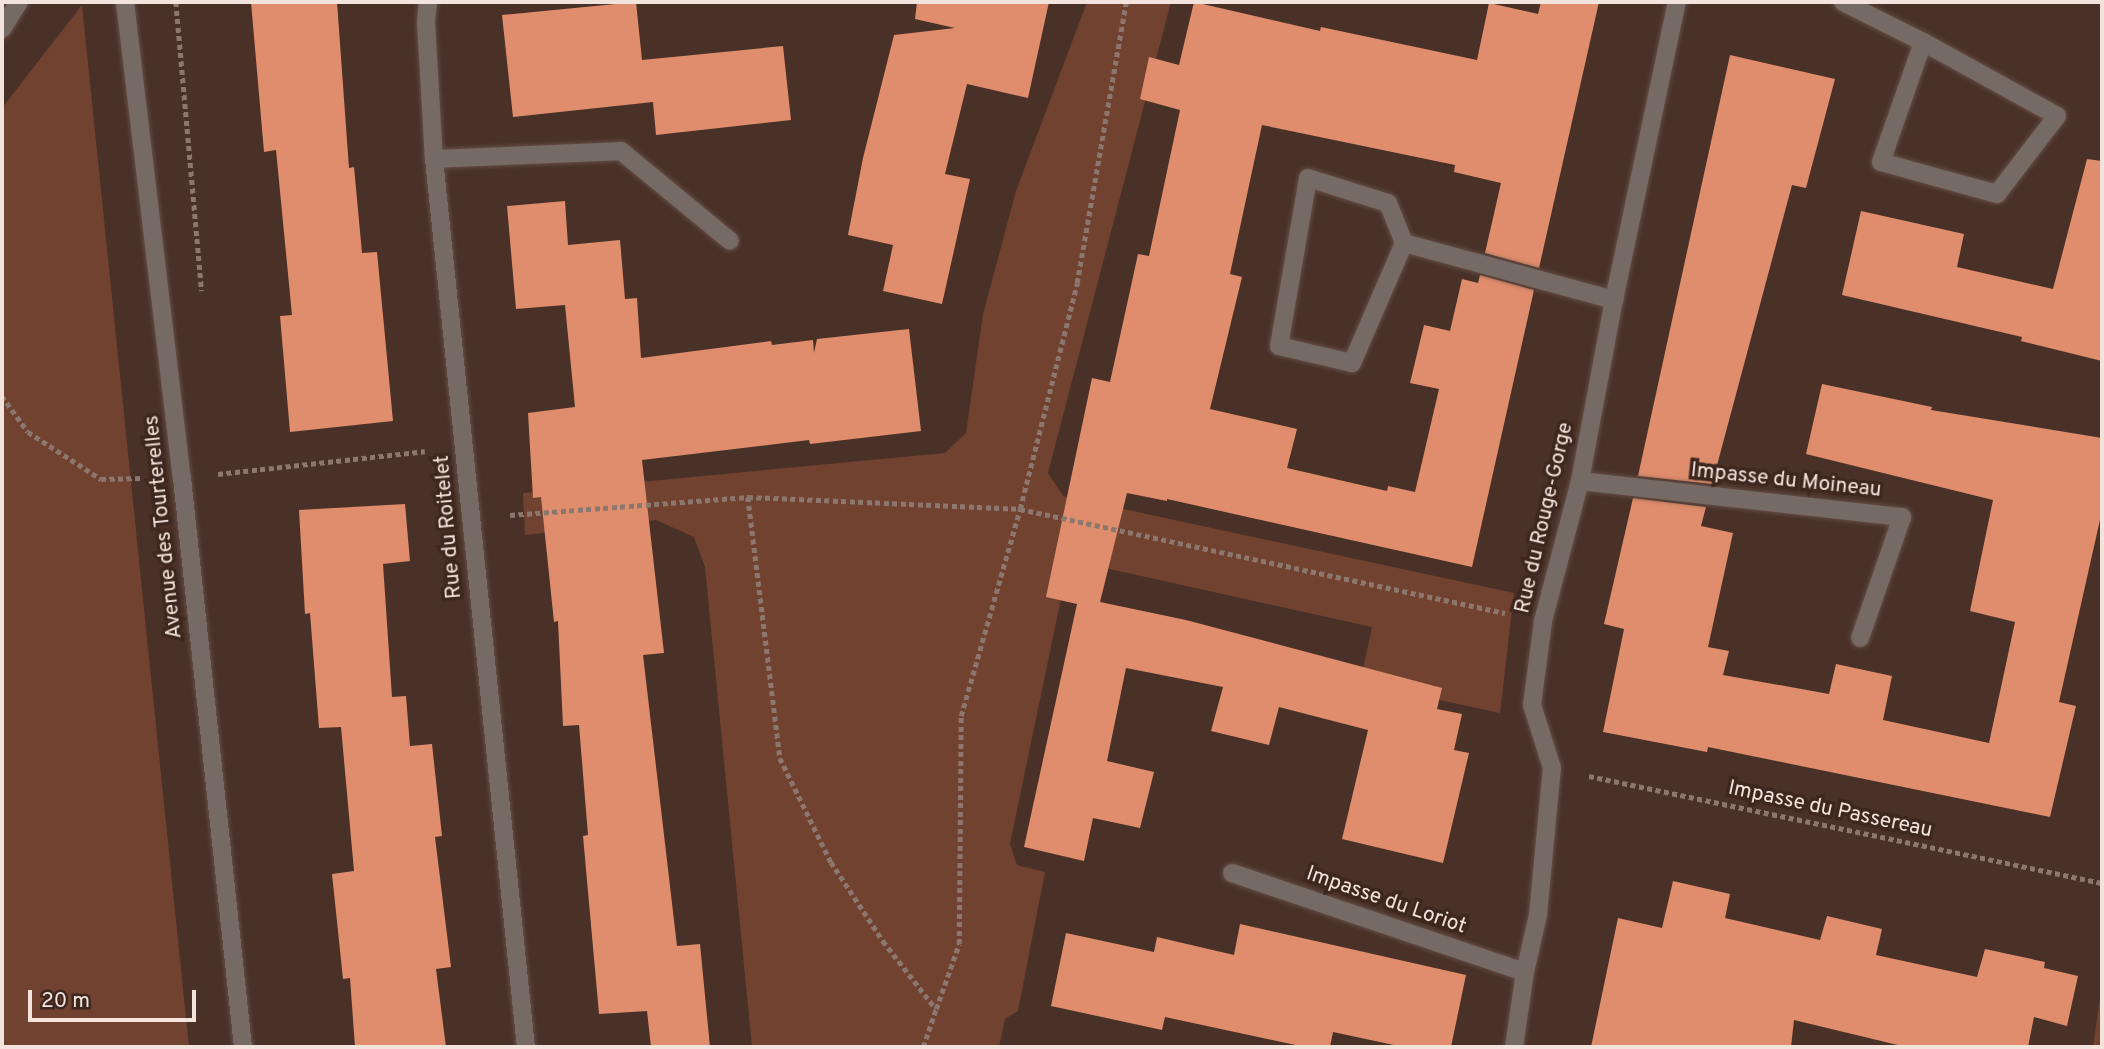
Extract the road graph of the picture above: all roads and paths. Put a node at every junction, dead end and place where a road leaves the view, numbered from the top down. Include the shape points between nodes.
1 (19, 2) edge
2 (125, 2) edge
3 (428, 2) edge
4 (1126, 2) edge
5 (1677, 2) edge
6 (1843, 2) edge
7 (2, 29) edge
8 (1923, 42) junction
9 (434, 159) junction
10 (730, 241) dead end
11 (1404, 243) junction
12 (1614, 300) junction
13 (1580, 481) junction
14 (748, 496) junction
15 (1020, 509) junction
16 (470, 519) junction
17 (1543, 621) junction
18 (1860, 638) dead end
19 (1552, 768) junction
20 (1233, 873) dead end
21 (2102, 883) edge
22 (1525, 972) junction
23 (936, 1009) junction
24 (243, 1047) edge
25 (526, 1047) edge
26 (923, 1047) edge
27 (1514, 1047) edge

1 - 7 street
2 - 24 street, Avenue des Tourterelles
3 - 9 street, Rue du Roitelet
4 - 15 path via 1077,283
5 - 12 street, Rue du Rouge-Gorge
6 - 8 street
8 - 8 street via 2057,116 1997,194 1881,162
9 - 10 street via 621,151
9 - 16 street, Rue du Roitelet
11 - 11 street via 1388,204 1308,178 1279,346 1352,363
11 - 12 street
12 - 13 street, Rue du Rouge-Gorge
13 - 17 street, Rue du Rouge-Gorge
13 - 18 street, Impasse du Moineau via 1902,517
14 - 15 path
14 - 16 path
14 - 23 path via 780,758 831,862 883,941
15 - 17 path
15 - 23 path via 961,716 960,944
16 - 25 street, Rue du Roitelet
17 - 19 street, Rue du Rouge-Gorge via 1532,705
19 - 21 path, Impasse du Passereau
19 - 22 street, Rue du Rouge-Gorge via 1538,915
20 - 22 street, Impasse du Loriot
22 - 27 street, Rue du Rouge-Gorge
23 - 26 path

